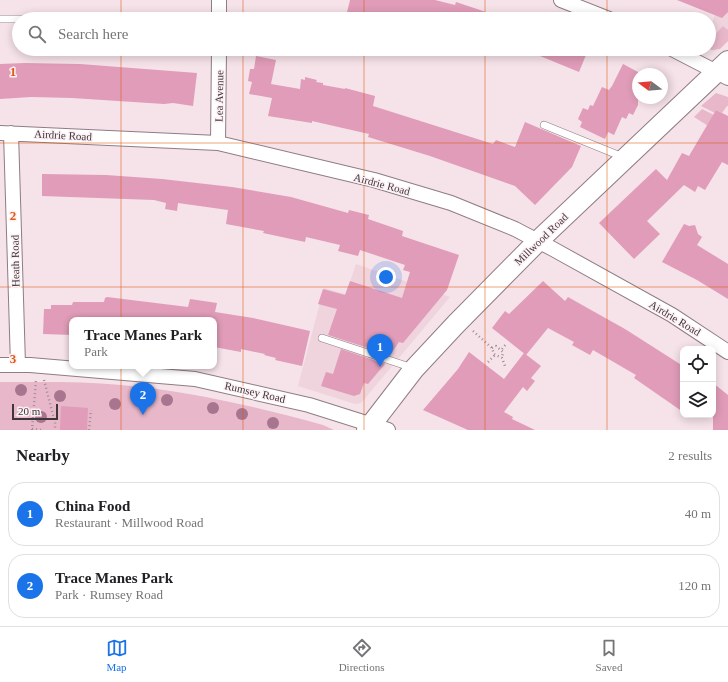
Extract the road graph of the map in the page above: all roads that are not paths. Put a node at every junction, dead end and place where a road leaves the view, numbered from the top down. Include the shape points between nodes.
1 (219, 0) edge
2 (561, 0) edge
3 (220, 12) edge
4 (591, 12) edge
5 (0, 19) edge
6 (12, 19) edge
7 (220, 56) edge
8 (689, 56) edge
9 (724, 70) edge
10 (544, 125) dead end
11 (6, 133) edge
12 (218, 143) junction
13 (627, 159) junction
14 (538, 241) junction
15 (322, 338) dead end
16 (728, 352) edge
17 (0, 365) edge
18 (18, 365) junction
19 (414, 369) junction
20 (375, 428) edge

1 - 3 street
2 - 4 street
5 - 6 lane
7 - 12 street, Lea Avenue
8 - 9 street
9 - 13 street, Millwood Road
10 - 13 lane
11 - 12 street, Airdrie Road
11 - 18 street, Heath Road
12 - 14 street, Airdrie Road via 374,180 450,203 516,229
13 - 14 street, Millwood Road
14 - 16 street, Airdrie Road via 652,304
14 - 19 street, Millwood Road
15 - 19 lane
17 - 18 street, Rumsey Road
18 - 20 street, Rumsey Road via 194,379 293,401
19 - 20 street, Millwood Road

